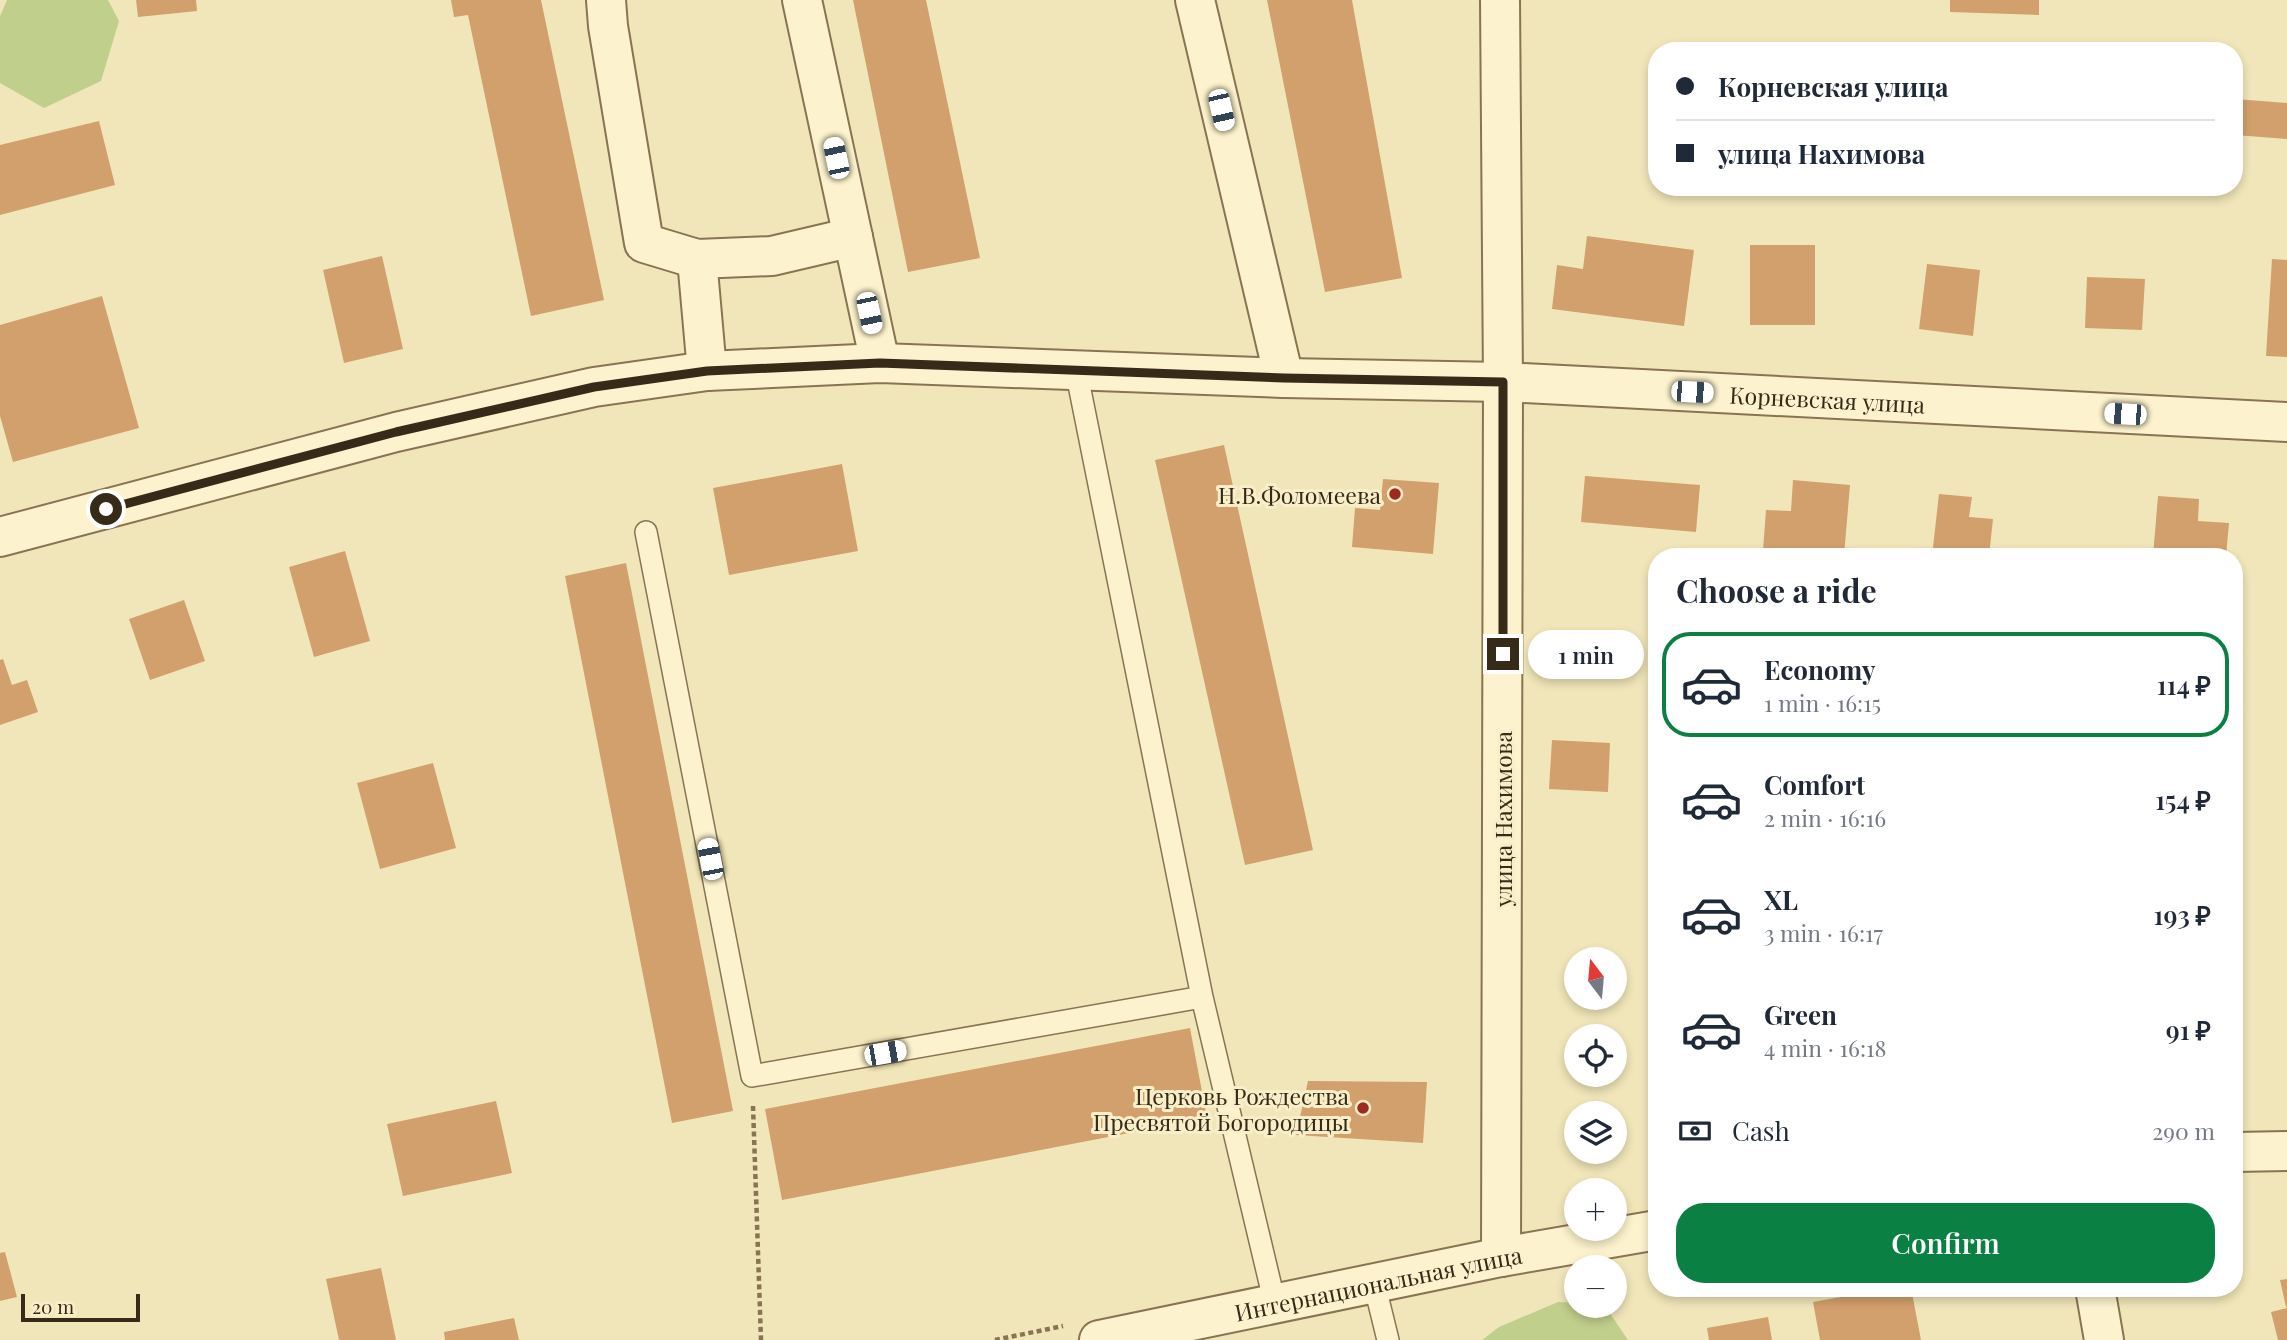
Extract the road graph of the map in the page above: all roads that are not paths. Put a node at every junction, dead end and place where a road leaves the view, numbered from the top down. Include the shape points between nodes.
1 (606, 0) edge
2 (802, 0) edge
3 (1195, 0) edge
4 (1500, 0) edge
5 (853, 237) junction
6 (696, 259) junction
7 (880, 363) junction
8 (1076, 370) junction
9 (707, 371) junction
10 (1284, 378) junction
11 (1503, 382) junction
12 (2287, 422) edge
13 (646, 532) dead end
14 (0, 537) edge
15 (1202, 998) junction
16 (2287, 1151) edge
17 (2243, 1152) edge
18 (1648, 1232) edge
19 (1501, 1257) junction
20 (1374, 1283) junction
21 (2097, 1297) edge
22 (1275, 1304) junction
23 (1099, 1340) edge
24 (1388, 1340) edge
25 (2104, 1340) edge

1 - 6 street via 644,243
2 - 5 street
3 - 10 street
4 - 11 street, улица Нахимова
5 - 6 street via 772,256
5 - 7 street
6 - 9 street
7 - 8 street, Корневская улица
7 - 9 street, Корневская улица
8 - 10 street, Корневская улица
8 - 15 lane
9 - 14 street, Корневская улица via 594,387 396,432
10 - 11 street, Корневская улица
11 - 12 street, Корневская улица
11 - 19 street, улица Нахимова
13 - 15 lane via 752,1076
15 - 22 lane
16 - 17 street
18 - 19 street, Интернациональная улица
19 - 20 street, Интернациональная улица
20 - 22 street, Интернациональная улица
20 - 24 lane
21 - 25 street
22 - 23 street, Интернациональная улица

